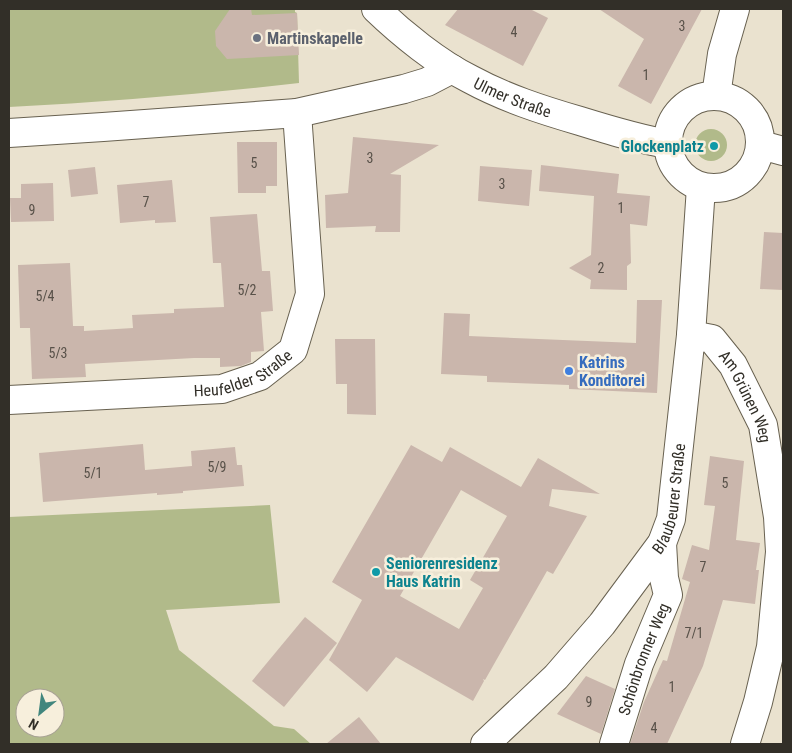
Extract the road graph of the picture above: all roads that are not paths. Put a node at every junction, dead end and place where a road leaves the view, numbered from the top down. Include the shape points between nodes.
1 (376, 9) edge
2 (735, 9) edge
3 (452, 69) junction
4 (716, 96) junction
5 (298, 112) junction
6 (9, 132) edge
7 (668, 144) junction
8 (772, 148) edge
9 (701, 187) junction
10 (691, 336) junction
11 (9, 400) edge
12 (662, 543) junction
13 (485, 744) edge
14 (614, 744) edge
15 (745, 744) edge

1 - 3 street, Ulmer Straße
2 - 4 street via 722,54
3 - 5 street via 404,90
3 - 7 street, Ulmer Straße via 503,95 547,112
4 - 7 street via 697,99 682,109 671,125
4 - 8 street via 734,100 749,110
5 - 6 street
5 - 11 street, Heufelder Straße via 310,294 294,350 260,376 222,389
7 - 9 street via 678,170
8 - 9 street via 734,185
9 - 10 street, Blaubeurer Straße
10 - 12 street, Blaubeurer Straße via 671,519
10 - 15 street, Am Grünen Weg via 712,340 733,365 763,425 778,516 780,552 772,647
12 - 13 street, Blaubeurer Straße via 602,624 556,677
12 - 14 street, Schönbronner Weg via 668,595 639,664

